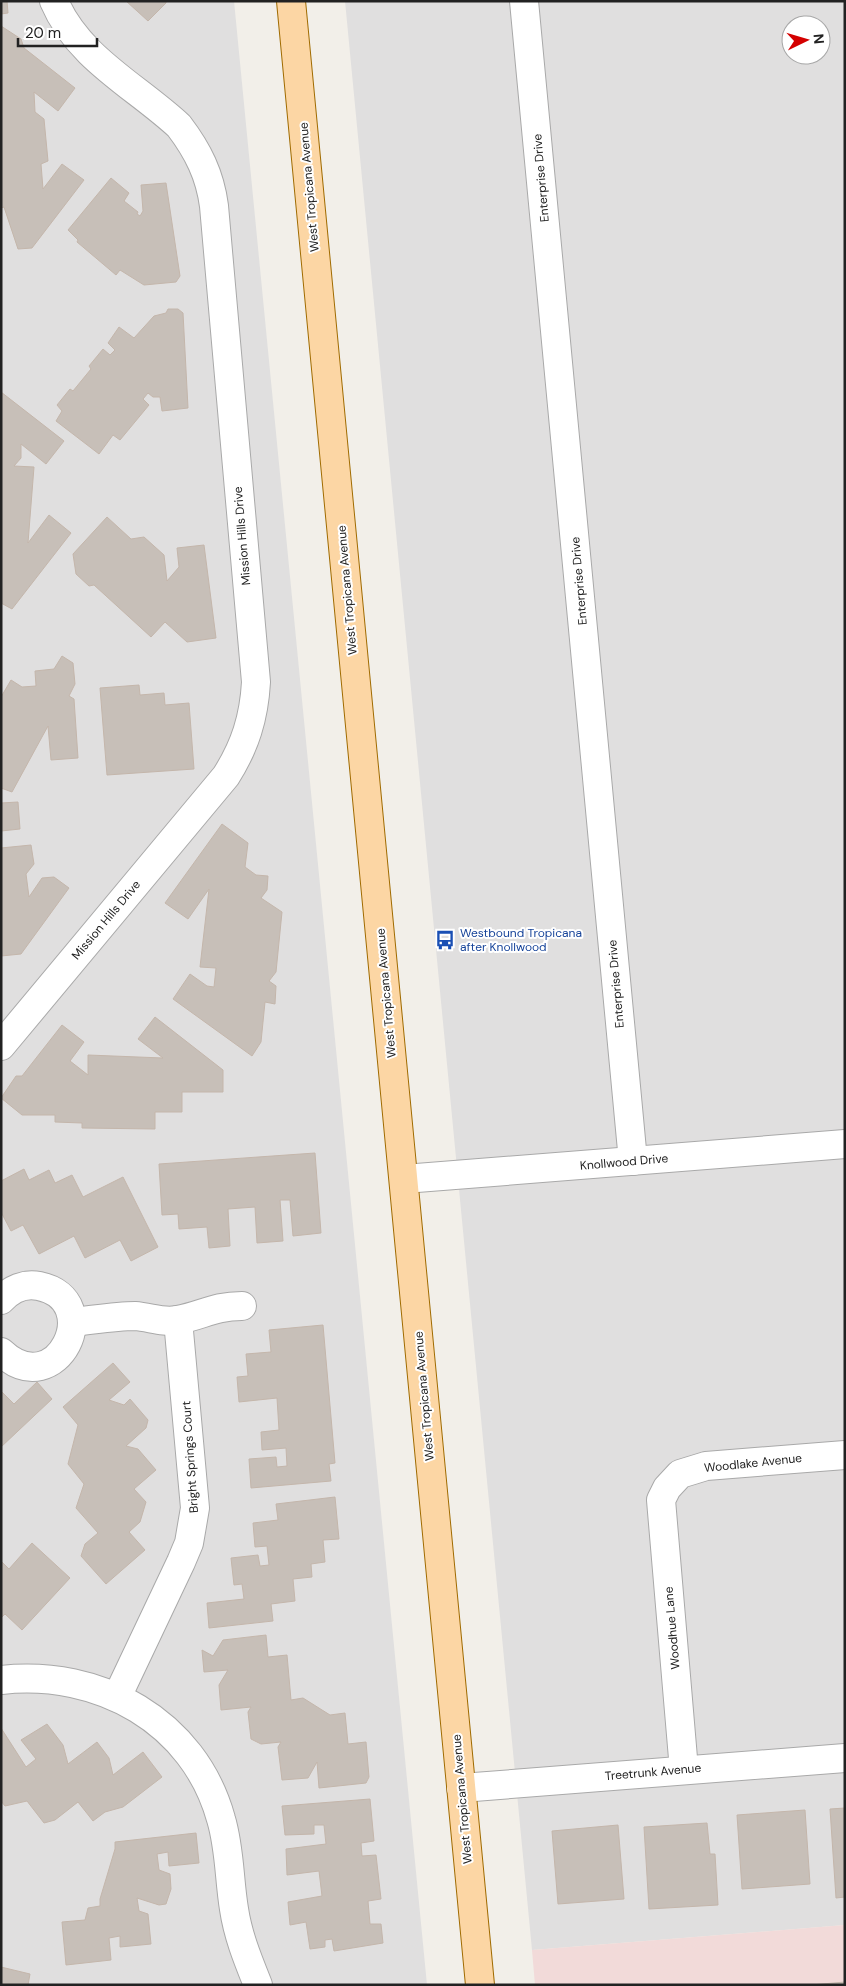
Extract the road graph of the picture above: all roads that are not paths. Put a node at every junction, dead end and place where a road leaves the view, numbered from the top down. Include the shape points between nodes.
1 (54, 1) edge
2 (291, 1) edge
3 (524, 1) edge
4 (1, 1046) edge
5 (845, 1144) edge
6 (633, 1161) junction
7 (404, 1179) junction
8 (1, 1300) edge
9 (242, 1306) dead end
10 (178, 1320) junction
11 (73, 1322) junction
12 (1, 1352) edge
13 (845, 1455) edge
14 (667, 1488) joint
15 (1, 1680) edge
16 (117, 1697) junction
17 (845, 1758) edge
18 (684, 1770) junction
19 (462, 1788) junction
20 (258, 1985) edge
21 (480, 1985) edge

1 - 4 street, Mission Hills Drive via 68,27 88,51 179,126 208,174 214,206 256,682 249,732 240,755 226,776
2 - 7 main road, West Tropicana Avenue
3 - 6 street, Enterprise Drive
5 - 6 street, Knollwood Drive
6 - 7 street, Knollwood Drive
7 - 19 main road, West Tropicana Avenue
8 - 11 street via 12,1290 23,1286 45,1287 64,1300
9 - 10 street via 209,1309
10 - 11 street via 135,1316
10 - 16 street, Bright Springs Court via 194,1478 194,1522 181,1562
11 - 12 street via 68,1344 53,1361 25,1365
13 - 14 street, Woodlake Avenue via 706,1466 680,1474
14 - 18 street, Woodhue Lane via 660,1500
15 - 16 street via 74,1682
16 - 20 street via 163,1726 182,1746 212,1792 227,1845 237,1925
17 - 18 street, Treetrunk Avenue
18 - 19 street, Treetrunk Avenue
19 - 21 main road, West Tropicana Avenue

